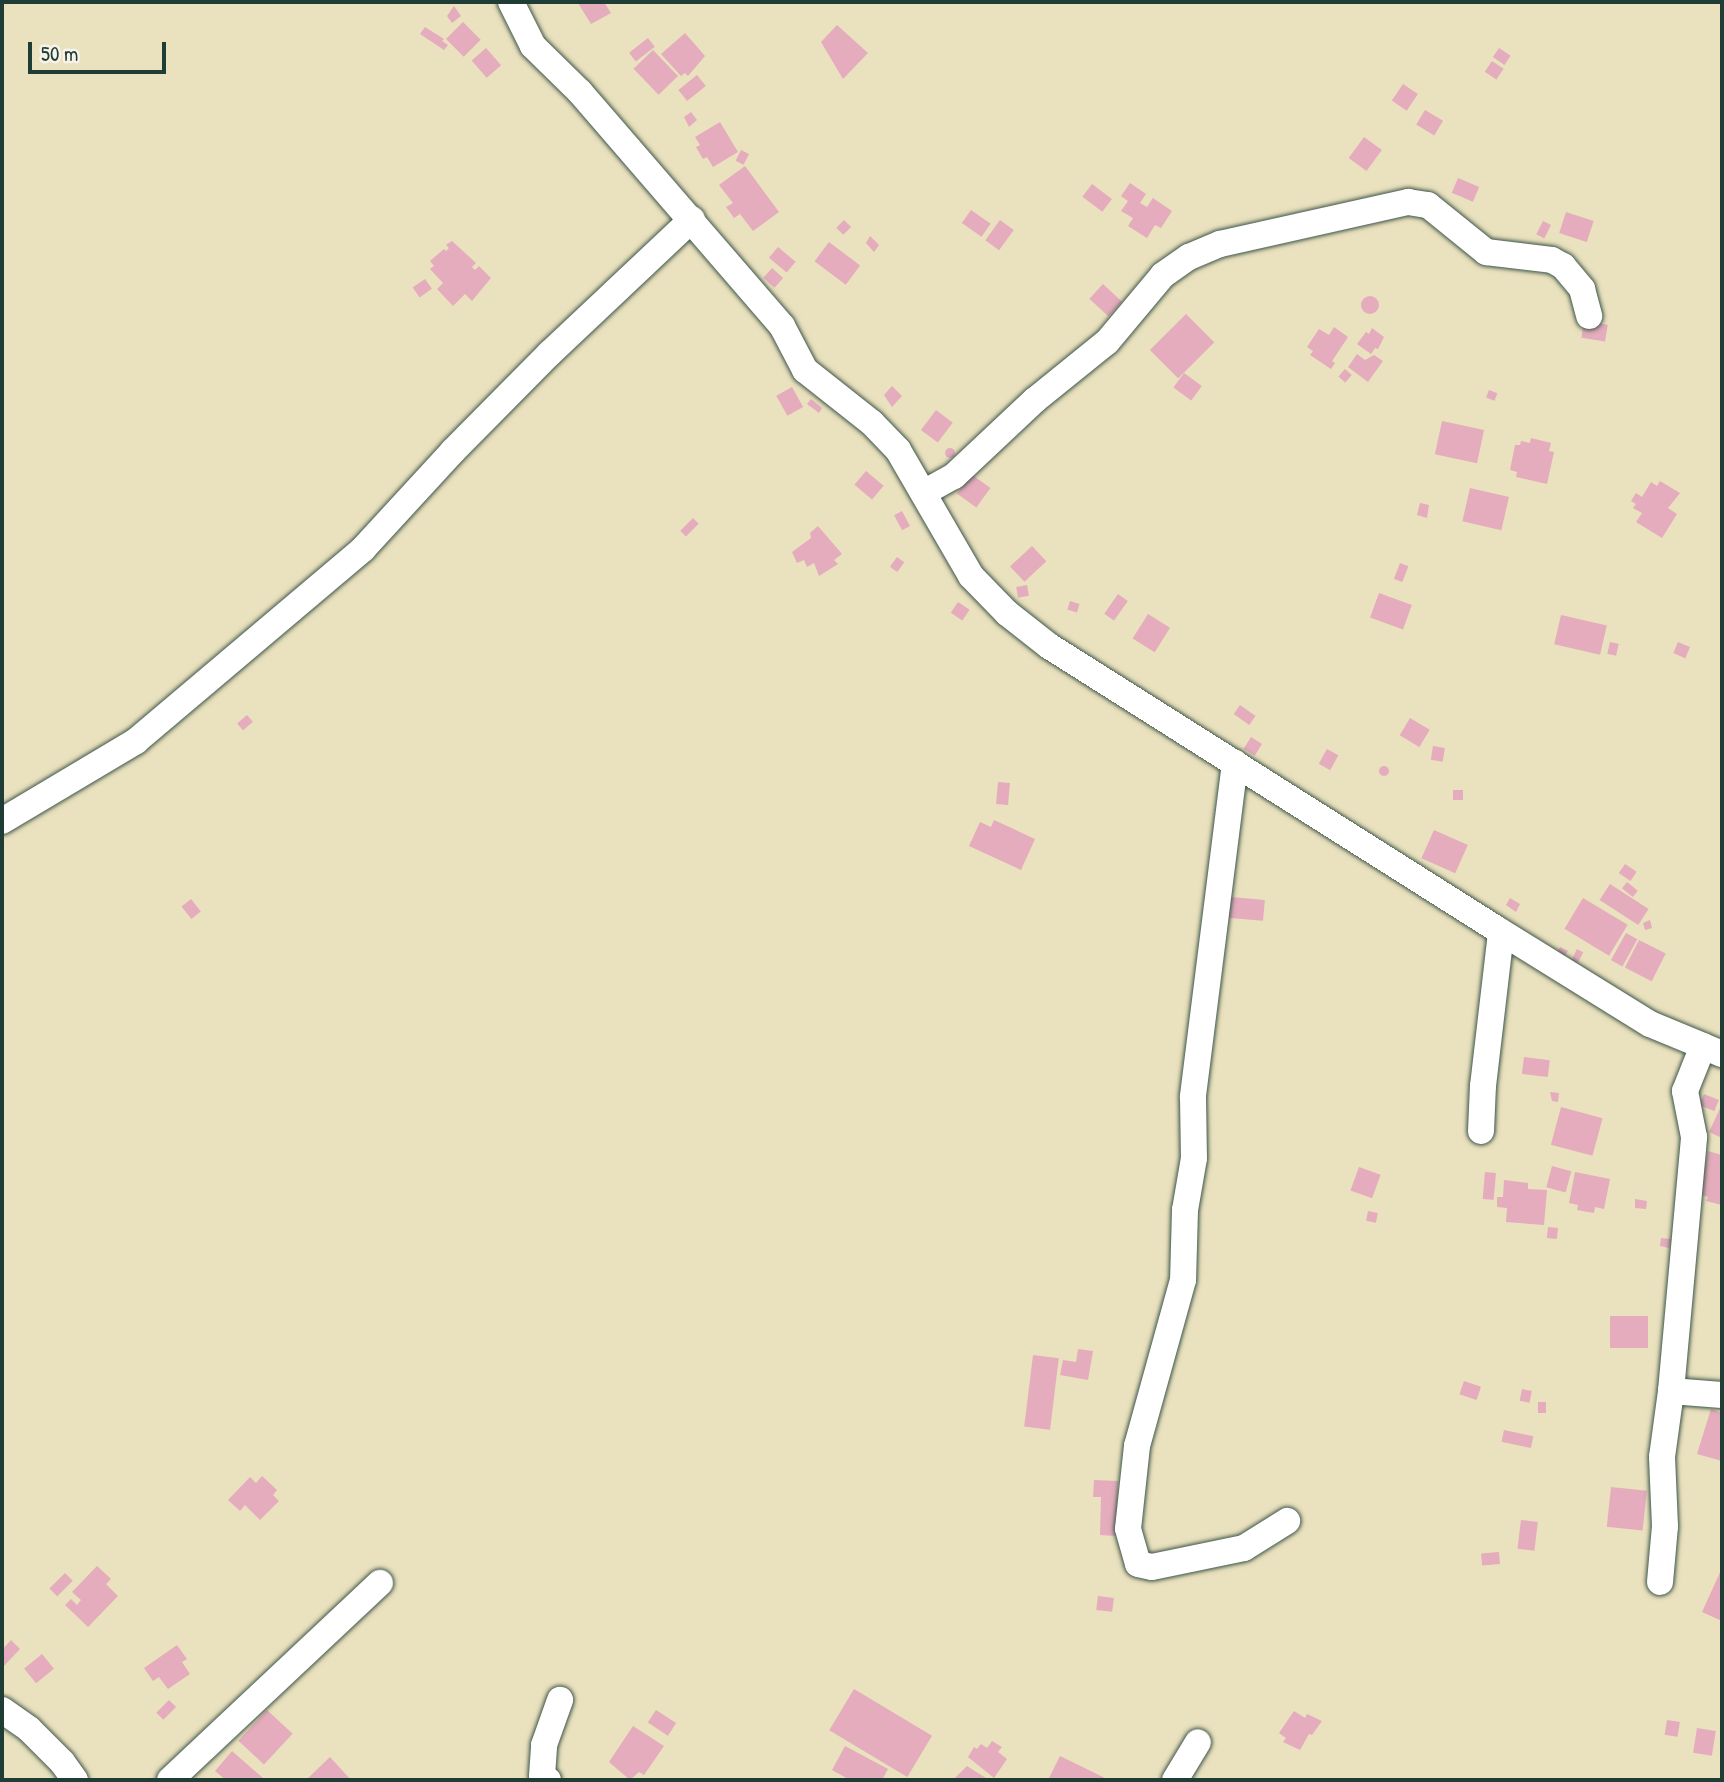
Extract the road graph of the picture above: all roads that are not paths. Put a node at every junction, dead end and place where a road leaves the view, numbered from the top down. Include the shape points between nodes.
1 (511, 2) edge
2 (692, 219) junction
3 (1589, 316) dead end
4 (925, 492) junction
5 (1235, 763) junction
6 (2, 821) edge
7 (1502, 932) junction
8 (1713, 1050) edge
9 (1481, 1130) dead end
10 (1671, 1391) junction
11 (1722, 1395) edge
12 (1287, 1521) dead end
13 (1660, 1582) dead end
14 (380, 1583) dead end
15 (560, 1700) dead end
16 (2, 1710) edge
17 (1198, 1742) dead end
18 (75, 1780) edge
19 (170, 1780) edge
20 (548, 1780) edge
21 (1175, 1780) edge

1 - 2 street via 533,46
2 - 4 street via 782,326 805,370 883,433
2 - 6 street via 531,373 363,549 136,741
3 - 4 street via 1583,289 1563,266 1552,260 1486,251 1428,205 1408,202 1220,244 1163,275 1107,342 1060,377 954,476
4 - 5 street via 971,576 1007,613 1049,646
5 - 7 street
5 - 12 street via 1193,1097 1194,1158 1185,1210 1183,1280 1137,1446 1128,1529 1138,1563 1152,1567 1244,1548
7 - 8 street via 1650,1024
7 - 9 street
8 - 10 street via 1685,1091 1694,1137
10 - 11 street
10 - 13 street via 1662,1457 1665,1526
14 - 19 street
15 - 20 street via 544,1745 542,1776
16 - 18 street via 29,1729
17 - 21 street

